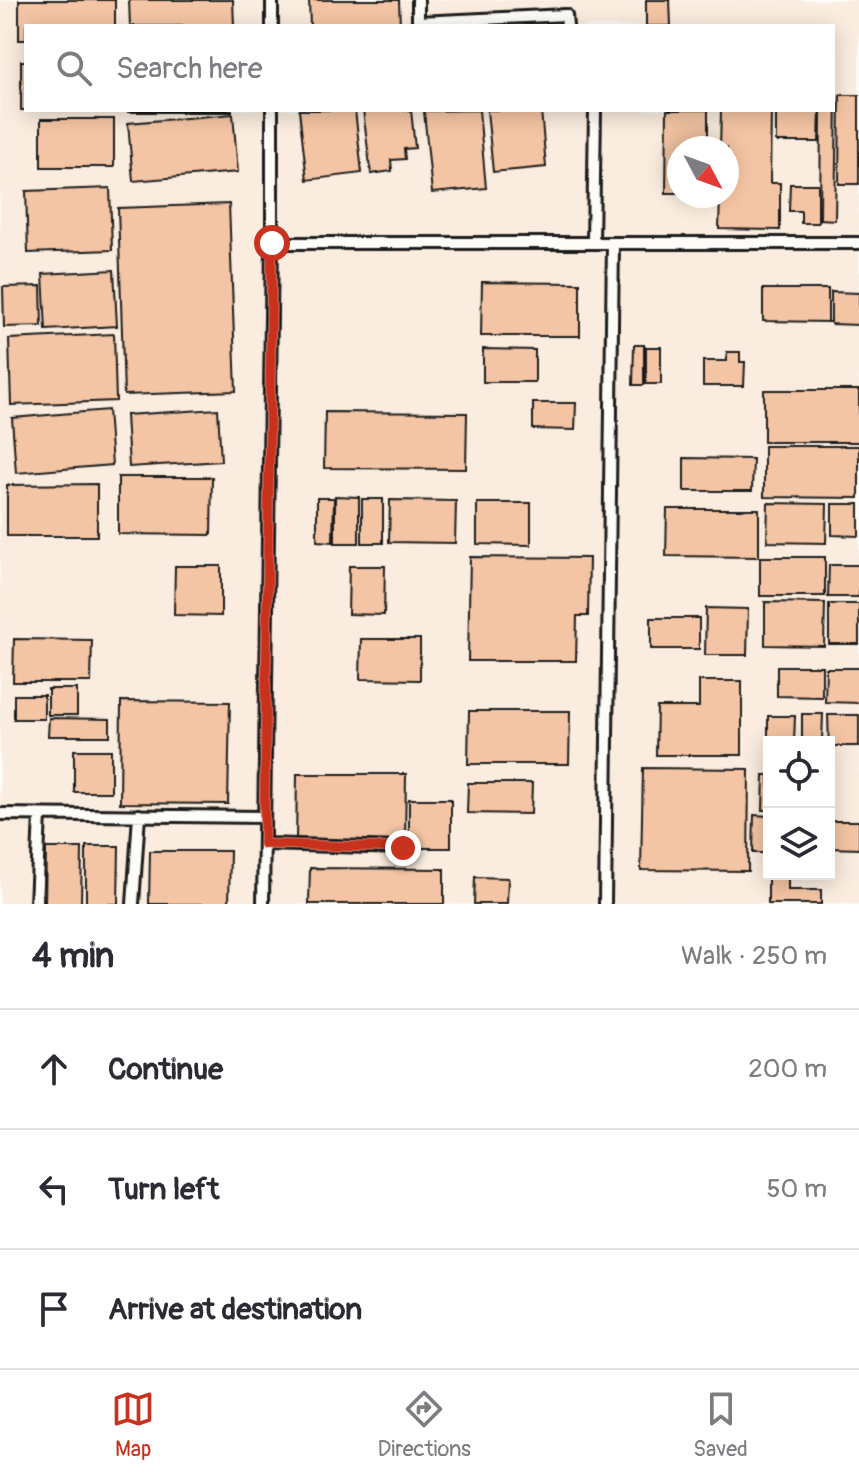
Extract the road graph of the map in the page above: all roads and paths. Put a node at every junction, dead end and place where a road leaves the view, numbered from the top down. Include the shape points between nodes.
1 (272, 0) edge
2 (418, 0) edge
3 (272, 24) edge
4 (567, 24) edge
5 (272, 112) edge
6 (595, 112) edge
7 (272, 243) junction
8 (593, 243) junction
9 (613, 243) junction
10 (859, 243) edge
11 (0, 814) edge
12 (40, 815) junction
13 (139, 815) junction
14 (264, 817) junction
15 (264, 844) junction
16 (403, 848) dead end
17 (36, 904) edge
18 (133, 904) edge
19 (263, 904) edge
20 (605, 904) edge

1 - 3 lane
2 - 4 lane via 418,22 566,15
5 - 7 lane
6 - 8 lane
7 - 8 lane
7 - 14 lane
8 - 9 lane
9 - 10 lane
9 - 20 lane
11 - 12 lane
12 - 13 lane
12 - 17 lane
13 - 14 lane
13 - 18 lane
14 - 15 lane
15 - 16 lane
15 - 19 lane

